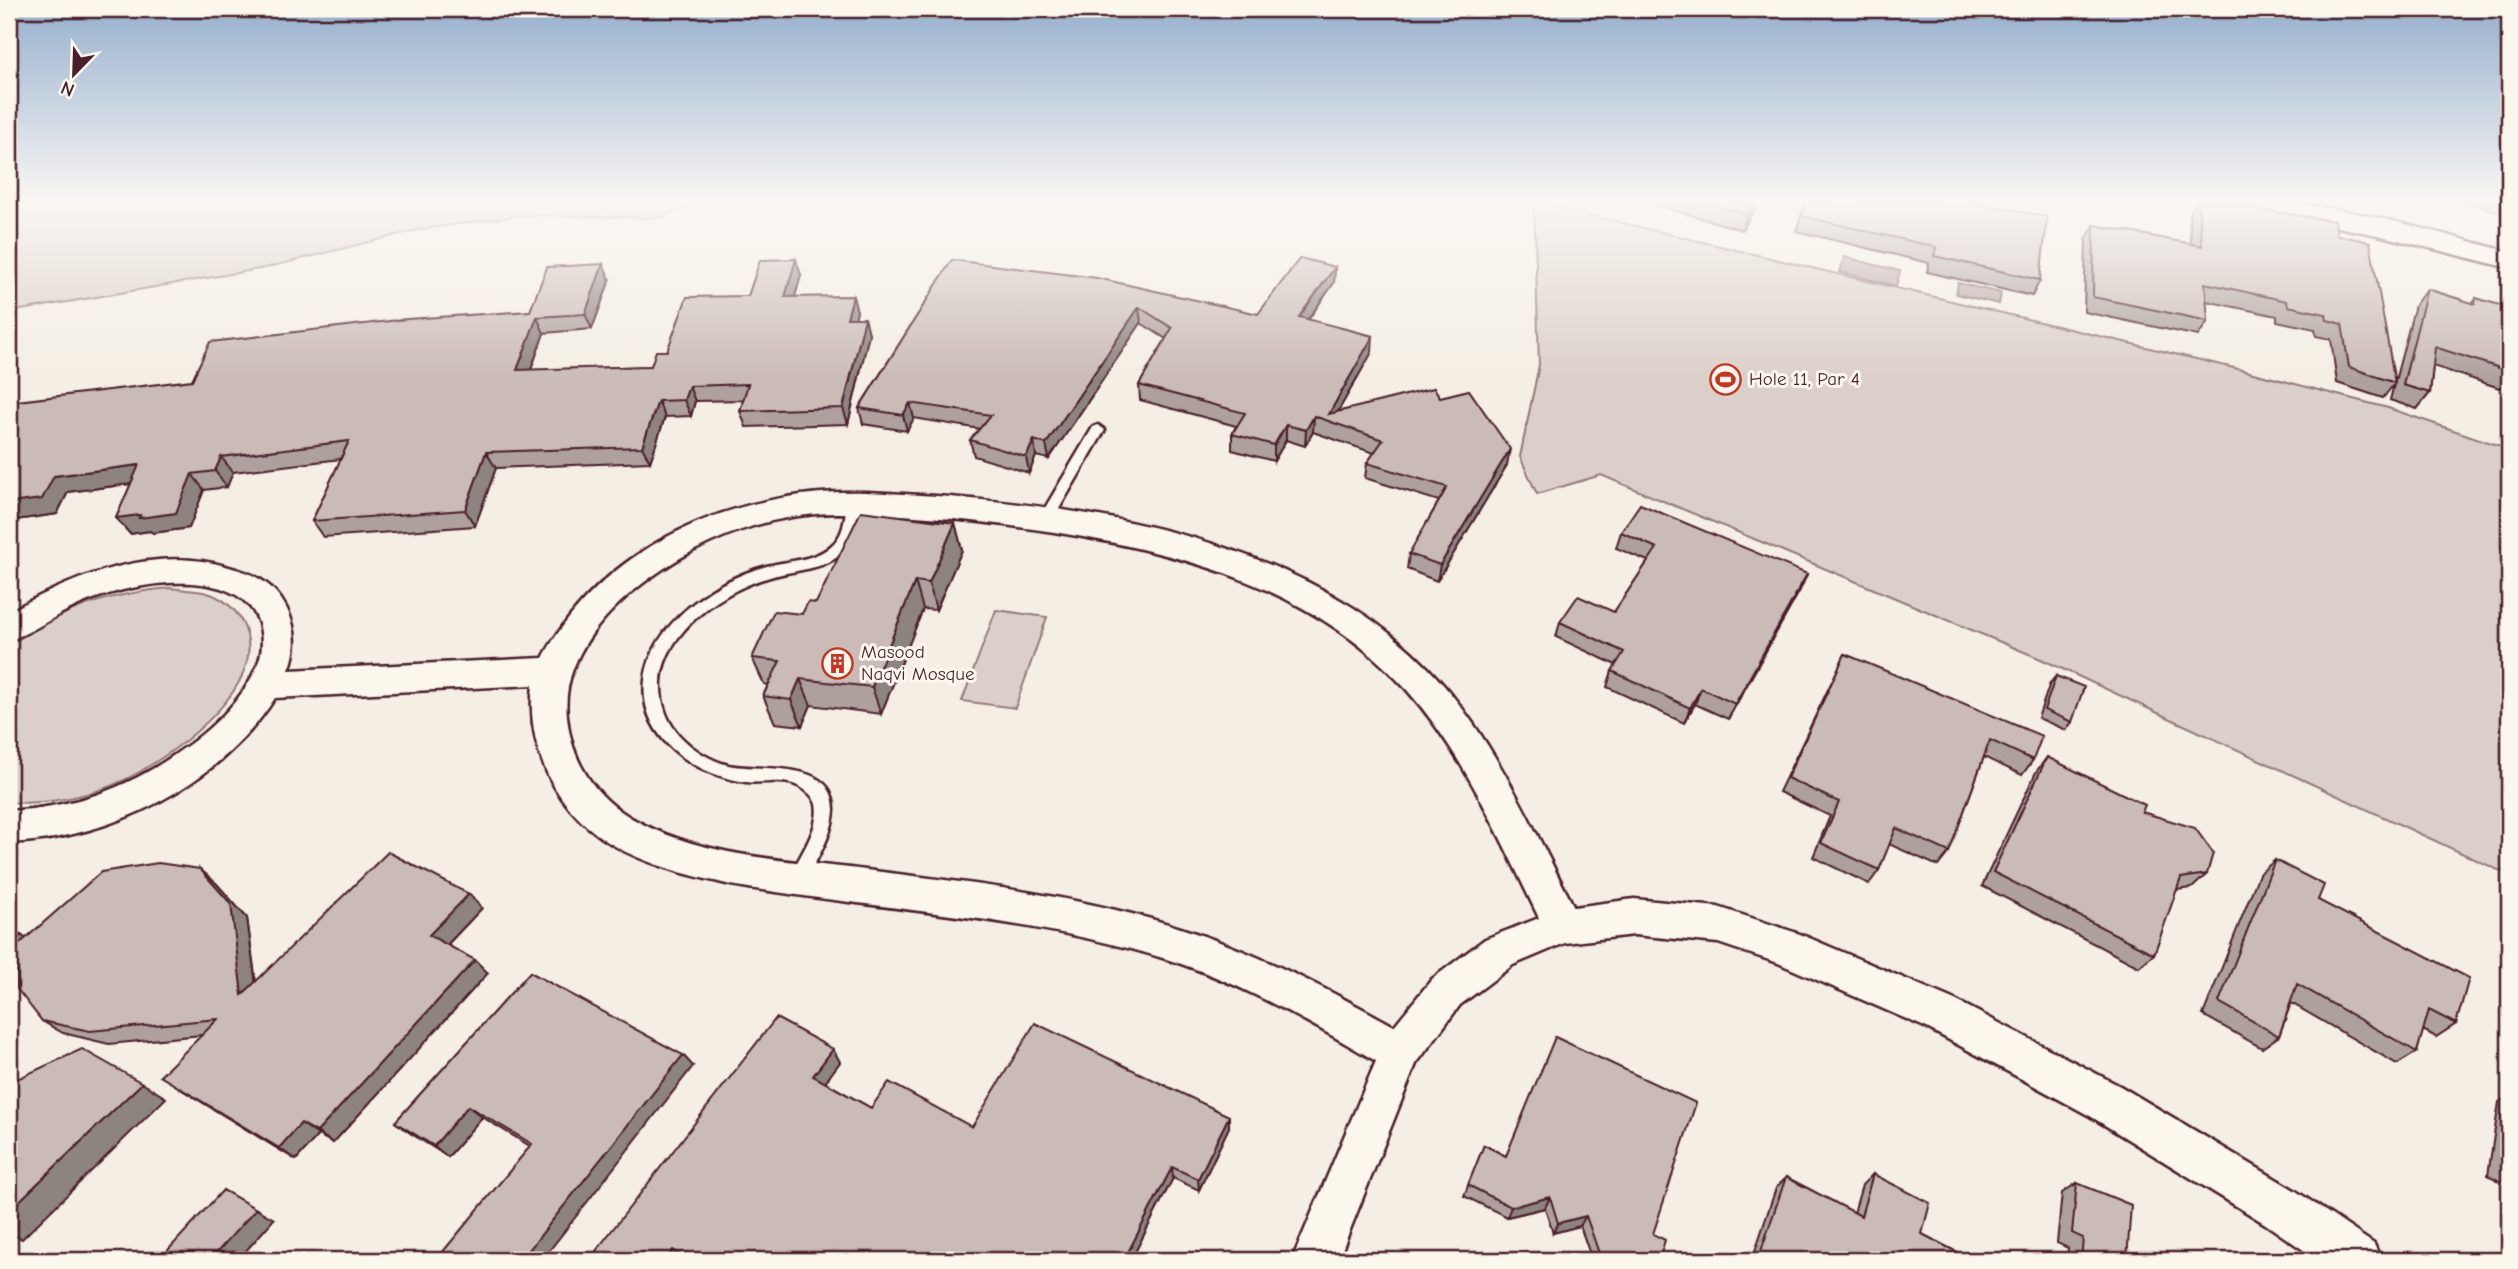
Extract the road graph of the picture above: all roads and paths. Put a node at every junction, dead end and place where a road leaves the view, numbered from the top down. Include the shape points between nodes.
1 (1098, 430) dead end
2 (854, 502) junction
3 (1044, 522) junction
4 (9, 627) edge
5 (553, 671) junction
6 (267, 685) junction
7 (9, 827) edge
8 (798, 878) junction
9 (1563, 926) junction
10 (1400, 1052) junction
11 (1315, 1260) edge
12 (2358, 1260) edge

1 - 3 lane
2 - 3 street via 935,506
2 - 5 street via 782,506 710,528 645,564 590,613
2 - 8 lane via 852,524 838,548 824,558 766,572 726,589 691,614 666,645 653,679 655,712 672,742 703,764 744,775 790,776 808,782 820,793 825,807 821,824
3 - 9 street via 1179,547 1254,570 1325,605 1389,652 1444,709 1487,779
4 - 6 street via 51,603 108,581 163,571 213,572 250,586 274,610 279,644
5 - 6 street
5 - 8 street via 548,720 561,768 592,810 640,842 702,861
6 - 7 street via 235,727 186,768 125,802 60,822
8 - 10 street via 1048,913 1138,933 1226,962 1301,996
9 - 10 street via 1499,951 1446,992
9 - 12 street via 1634,917 1718,925 1786,947 1941,1014 2105,1101
10 - 11 street

